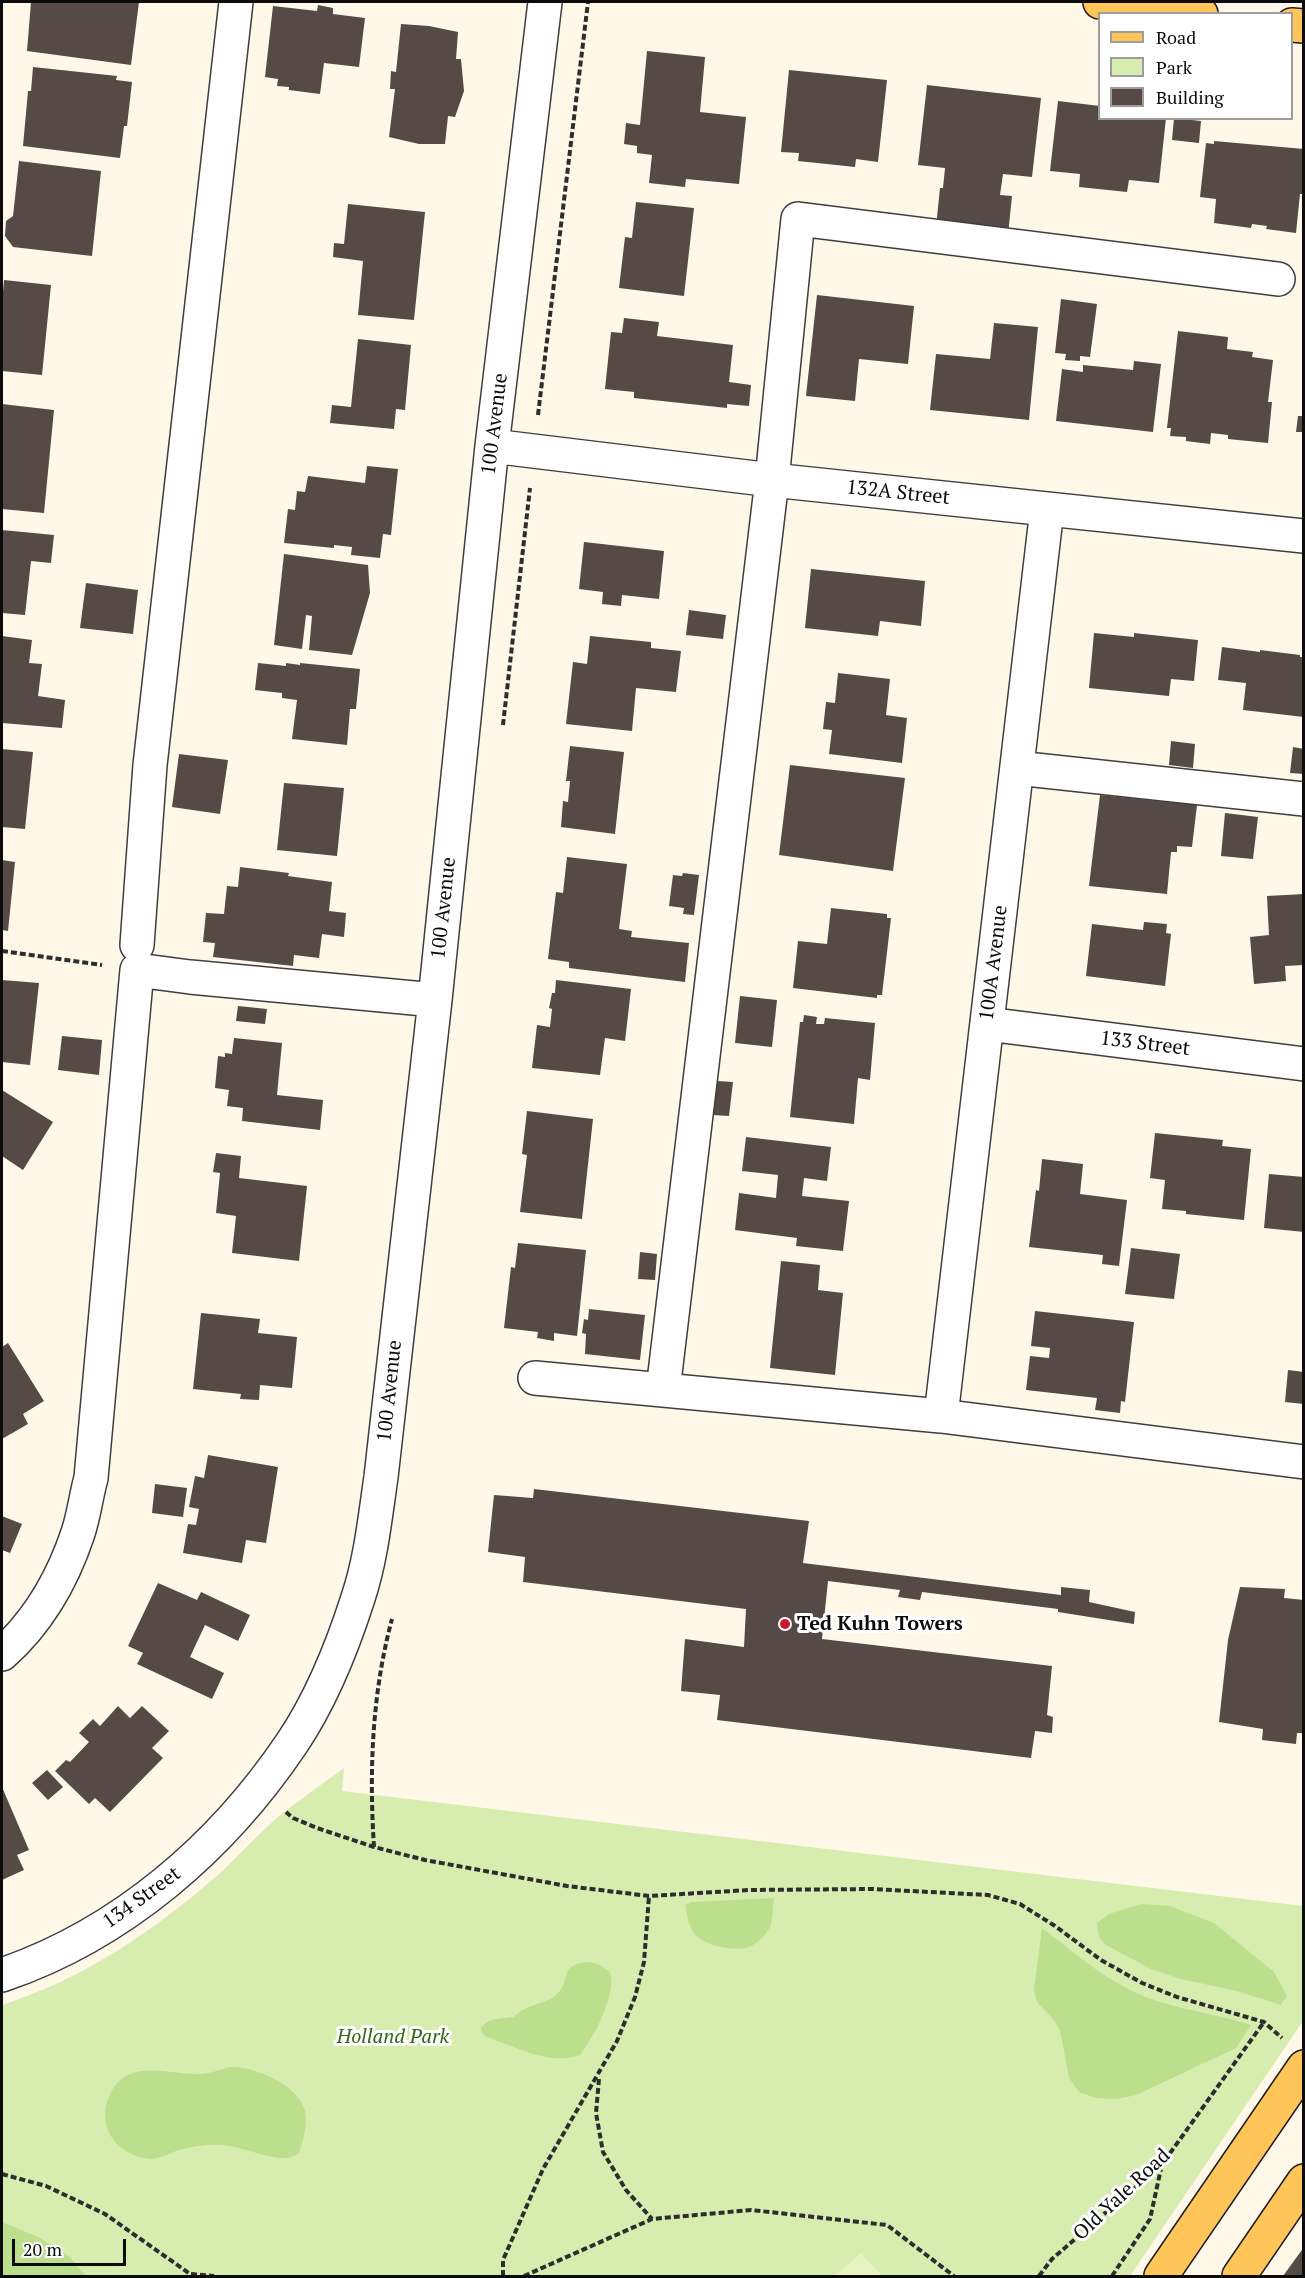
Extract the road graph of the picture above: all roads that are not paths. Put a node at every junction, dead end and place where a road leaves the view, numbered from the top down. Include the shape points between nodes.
1 (236, 2) edge
2 (546, 2) edge
3 (1100, 2) edge
4 (1157, 5) edge
5 (1191, 12) edge
6 (1278, 279) dead end
7 (492, 446) junction
8 (772, 480) junction
9 (1047, 509) junction
10 (1304, 536) edge
11 (1017, 768) junction
12 (1304, 799) edge
13 (136, 945) dead end
14 (435, 1000) junction
15 (987, 1024) junction
16 (1304, 1064) edge
17 (535, 1378) dead end
18 (663, 1390) junction
19 (941, 1416) junction
20 (1304, 1461) edge
21 (2, 1654) edge
22 (258, 1788) joint
23 (2, 1975) edge
24 (1304, 2067) edge
25 (1304, 2181) edge
26 (1161, 2277) edge
27 (1239, 2277) edge

1 - 13 street via 150,765
2 - 7 street, 100 Avenue
3 - 4 main road
4 - 5 main road
6 - 8 street via 798,219
7 - 8 street, 132A Street
7 - 14 street, 100 Avenue
8 - 9 street, 132A Street
8 - 18 street
9 - 10 street, 132A Street
9 - 11 street, 100A Avenue
11 - 12 street
11 - 15 street, 100A Avenue
14 - 21 street via 137,970 91,1479 78,1532 58,1579 38,1614
14 - 22 street, 100 Avenue via 371,1544 359,1597 339,1651 292,1742
15 - 16 street, 133 Street
15 - 19 street, 100A Avenue
17 - 18 street
18 - 19 street
19 - 20 street
22 - 23 street, 134 Street via 225,1828 181,1871 124,1915 65,1949
24 - 26 main road
25 - 27 main road

